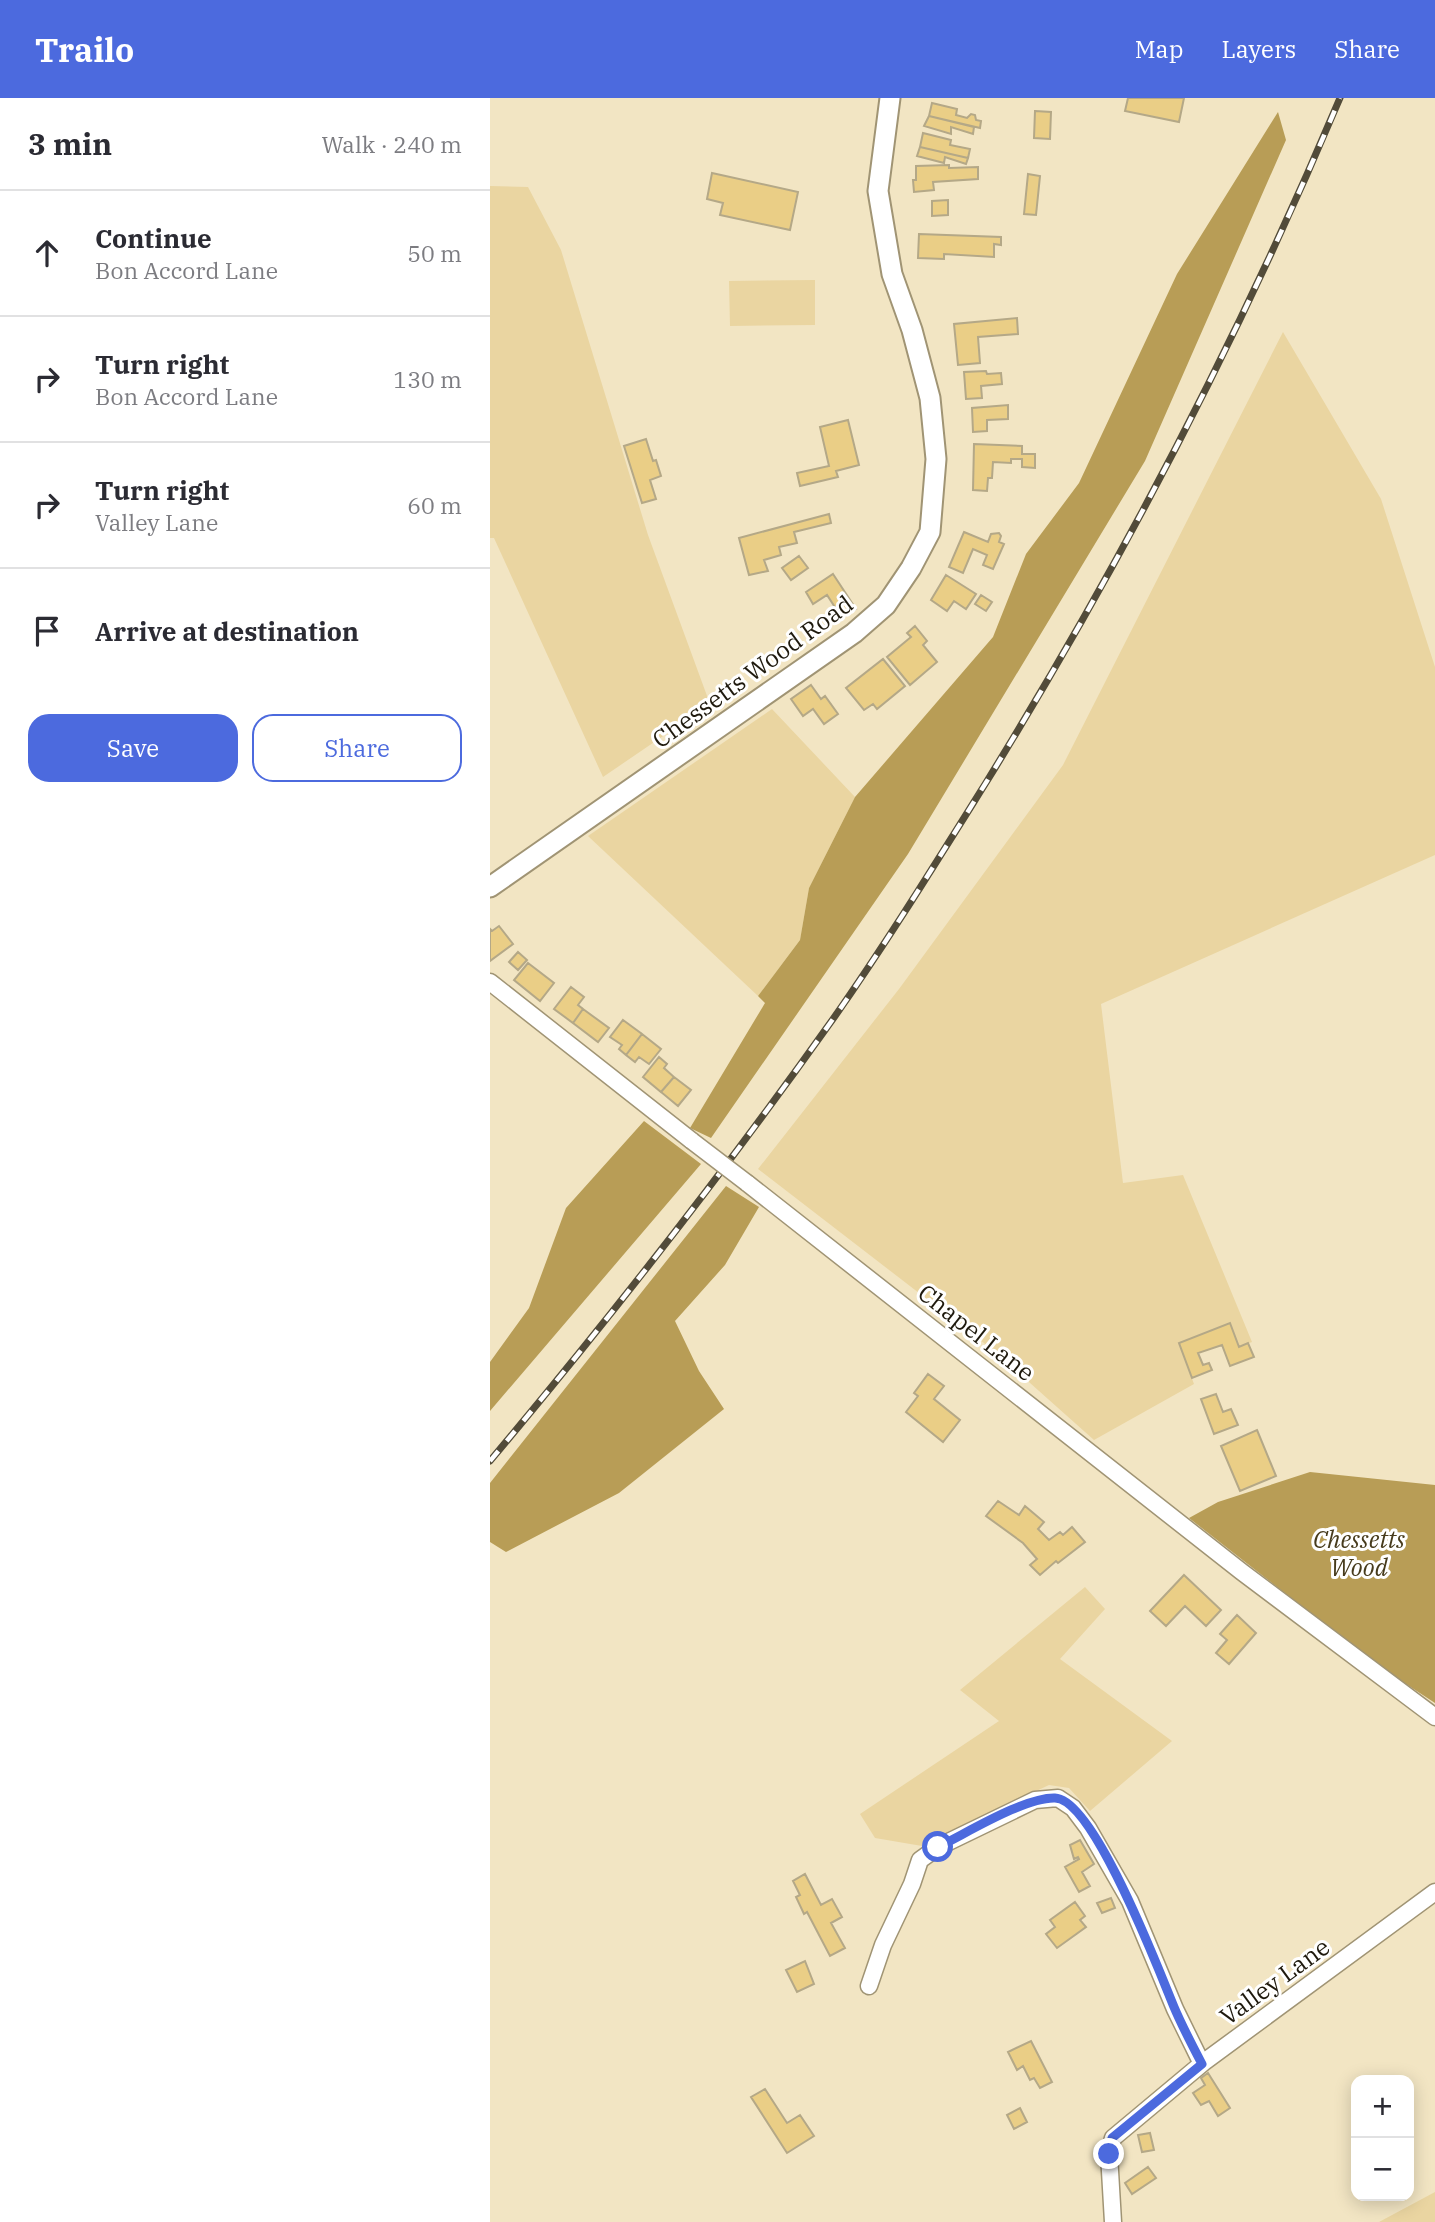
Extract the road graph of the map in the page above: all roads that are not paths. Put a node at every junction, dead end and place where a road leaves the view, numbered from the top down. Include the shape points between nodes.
1 (890, 98) edge
2 (490, 887) edge
3 (490, 982) edge
4 (1435, 1717) edge
5 (1435, 1892) edge
6 (869, 1986) dead end
7 (1202, 2064) junction
8 (1113, 2222) edge

1 - 2 street, Chessetts Wood Road via 878,191 892,274 930,398 936,459 930,532 886,605 854,633
3 - 4 street, Chapel Lane, bridge via 1242,1572
5 - 7 street, Valley Lane
6 - 7 street via 920,1860 1035,1800 1058,1798 1073,1808 1088,1828 1130,1901
7 - 8 street, Valley Lane via 1112,2138

